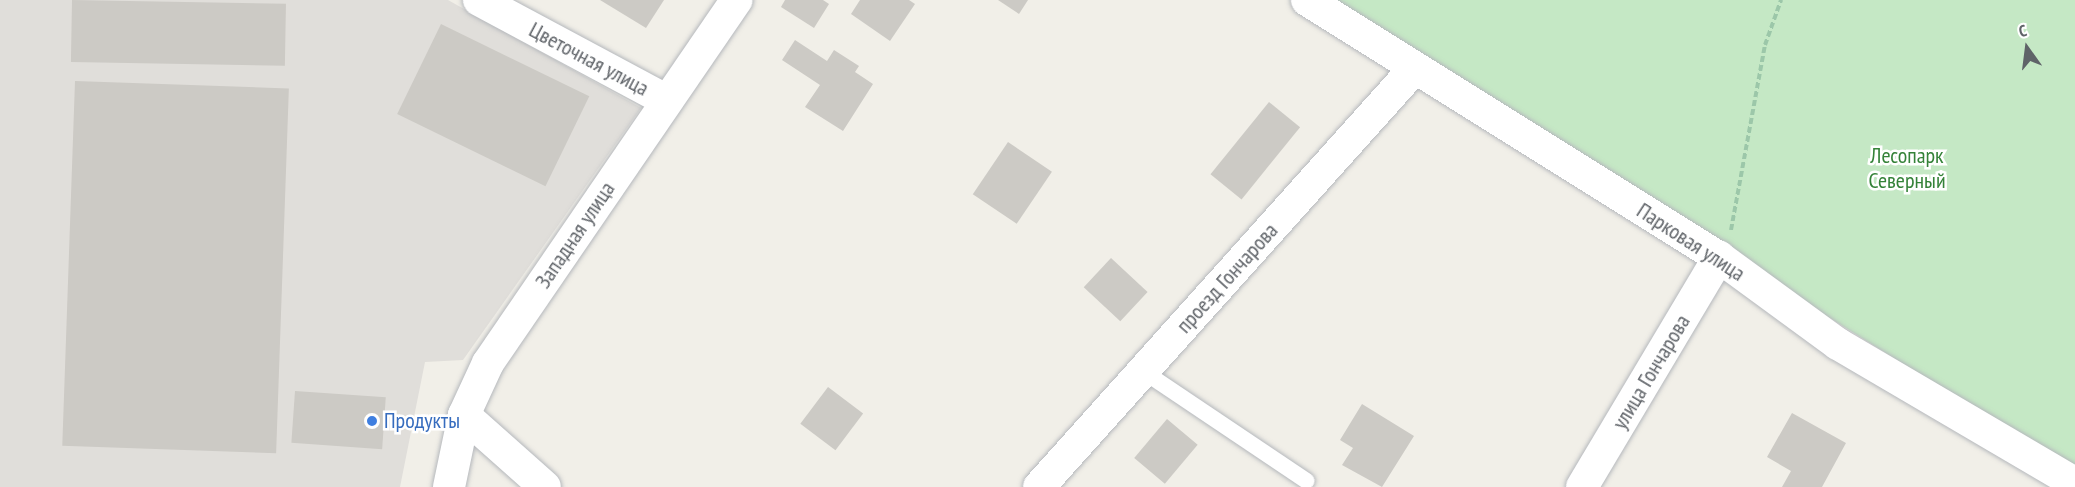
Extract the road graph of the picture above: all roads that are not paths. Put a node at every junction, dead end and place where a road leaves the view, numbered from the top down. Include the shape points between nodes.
1 (479, 0) edge
2 (737, 0) edge
3 (1306, 0) edge
4 (1414, 69) junction
5 (667, 101) junction
6 (1719, 257) junction
7 (1143, 371) junction
8 (464, 415) junction
9 (1307, 481) dead end
10 (2075, 483) edge
11 (449, 487) edge
12 (544, 487) edge
13 (1039, 487) edge
14 (1582, 487) edge

1 - 5 street, Цветочная улица
2 - 5 street, Западная улица
3 - 4 street, Парковая улица
4 - 6 street, Парковая улица
4 - 7 street, проезд Гончарова
5 - 8 street, Западная улица via 488,363
6 - 10 street, Парковая улица via 1838,344
6 - 14 street, улица Гончарова
7 - 9 lane
7 - 13 street, проезд Гончарова
8 - 11 street, Западная улица
8 - 12 street

